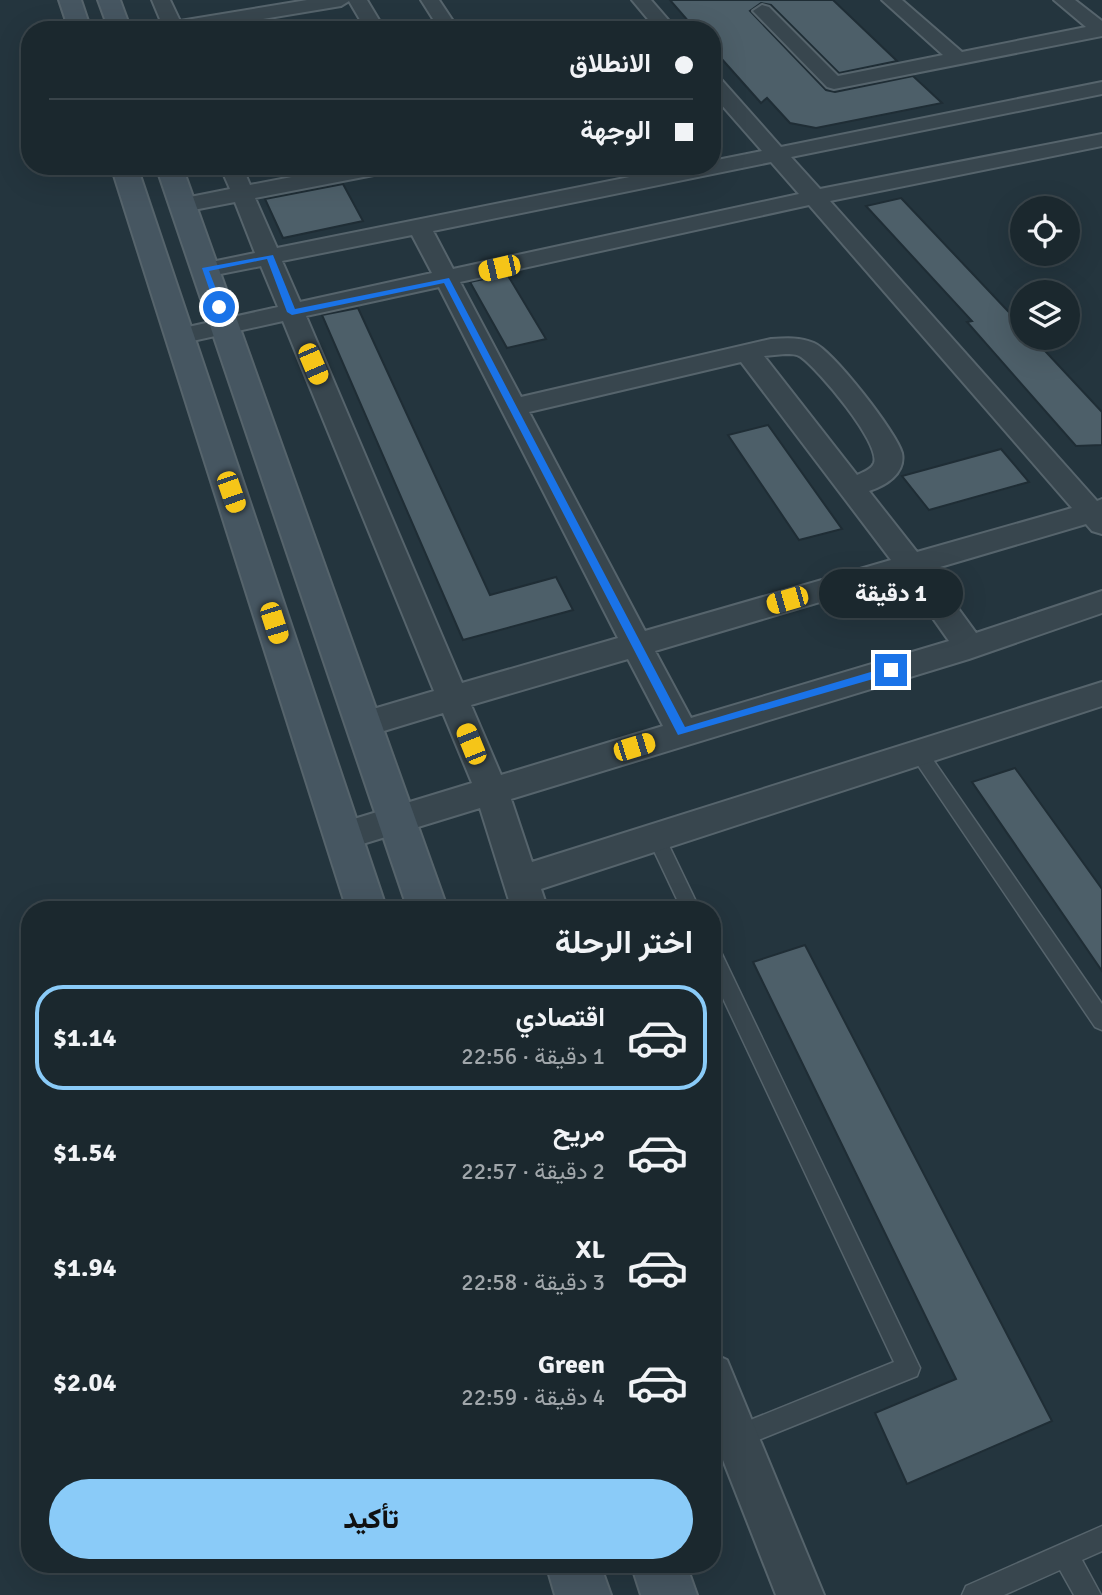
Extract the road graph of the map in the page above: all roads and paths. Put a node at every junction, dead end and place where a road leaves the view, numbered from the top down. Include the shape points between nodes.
1 (70, 0) edge
2 (109, 0) edge
3 (161, 0) edge
4 (341, 0) edge
5 (358, 0) edge
6 (430, 0) edge
7 (642, 0) edge
8 (891, 0) edge
9 (1063, 0) edge
10 (762, 11) dead end
11 (77, 21) edge
12 (117, 21) edge
13 (167, 21) edge
14 (216, 21) edge
15 (371, 21) edge
16 (444, 21) edge
17 (660, 21) edge
18 (958, 58) junction
19 (1102, 88) edge
20 (721, 102) edge
21 (1102, 140) edge
22 (778, 154) junction
23 (721, 162) edge
24 (127, 175) edge
25 (172, 175) edge
26 (234, 175) edge
27 (321, 175) edge
28 (634, 175) edge
29 (644, 175) edge
30 (242, 194) junction
31 (815, 197) junction
32 (183, 205) junction
33 (671, 211) junction
34 (419, 226) junction
35 (270, 256) junction
36 (205, 270) junction
37 (446, 280) junction
38 (292, 312) junction
39 (226, 326) junction
40 (179, 335) junction
41 (748, 353) junction
42 (512, 407) junction
43 (849, 487) junction
44 (1099, 515) edge
45 (912, 563) junction
46 (1102, 602) edge
47 (637, 645) junction
48 (969, 647) junction
49 (1102, 694) edge
50 (452, 698) junction
51 (364, 724) junction
52 (682, 732) junction
53 (919, 752) junction
54 (491, 790) junction
55 (396, 818) junction
56 (343, 836) junction
57 (656, 836) junction
58 (525, 895) edge
59 (364, 901) edge
60 (425, 901) edge
61 (687, 901) edge
62 (721, 973) edge
63 (1102, 1021) edge
64 (721, 1398) edge
65 (736, 1437) junction
66 (1102, 1538) edge
67 (1065, 1554) junction
68 (576, 1573) edge
69 (661, 1573) edge
70 (583, 1595) edge
71 (669, 1595) edge
72 (800, 1595) edge
73 (975, 1595) edge
74 (1088, 1595) edge

1 - 11 main road
2 - 12 main road
3 - 13 street
4 - 14 street
5 - 15 street
6 - 16 street
7 - 17 street
8 - 18 street
9 - 18 street via 1102,30
10 - 18 street via 834,83
19 - 22 street
20 - 22 street
21 - 31 street
22 - 23 street
22 - 31 street
24 - 40 main road
25 - 32 main road
26 - 30 street
27 - 30 street
28 - 34 street
29 - 33 street
30 - 32 street
30 - 35 street
31 - 33 street
31 - 44 street
32 - 36 main road
33 - 37 street
34 - 35 street
34 - 37 street
35 - 36 street
35 - 38 street
36 - 39 main road
37 - 38 street
37 - 42 street
38 - 39 street
38 - 50 street
39 - 40 street
39 - 51 main road
40 - 56 main road
41 - 42 street
41 - 43 street
41 - 43 street via 795,345 810,352 881,438 889,455 886,469 873,480
42 - 47 street
43 - 45 street
44 - 45 street
45 - 47 street
45 - 48 street
46 - 48 street
47 - 50 street
47 - 52 street
48 - 52 street
49 - 53 street
50 - 51 street
50 - 54 street
51 - 55 main road
52 - 54 street
53 - 57 street
53 - 63 lane
54 - 55 street
54 - 58 street
55 - 56 street
55 - 60 main road
56 - 59 main road
57 - 58 street
57 - 61 lane
62 - 65 lane via 909,1368
64 - 65 street
65 - 72 street
66 - 67 lane
67 - 73 lane
67 - 74 lane
68 - 70 main road
69 - 71 main road

